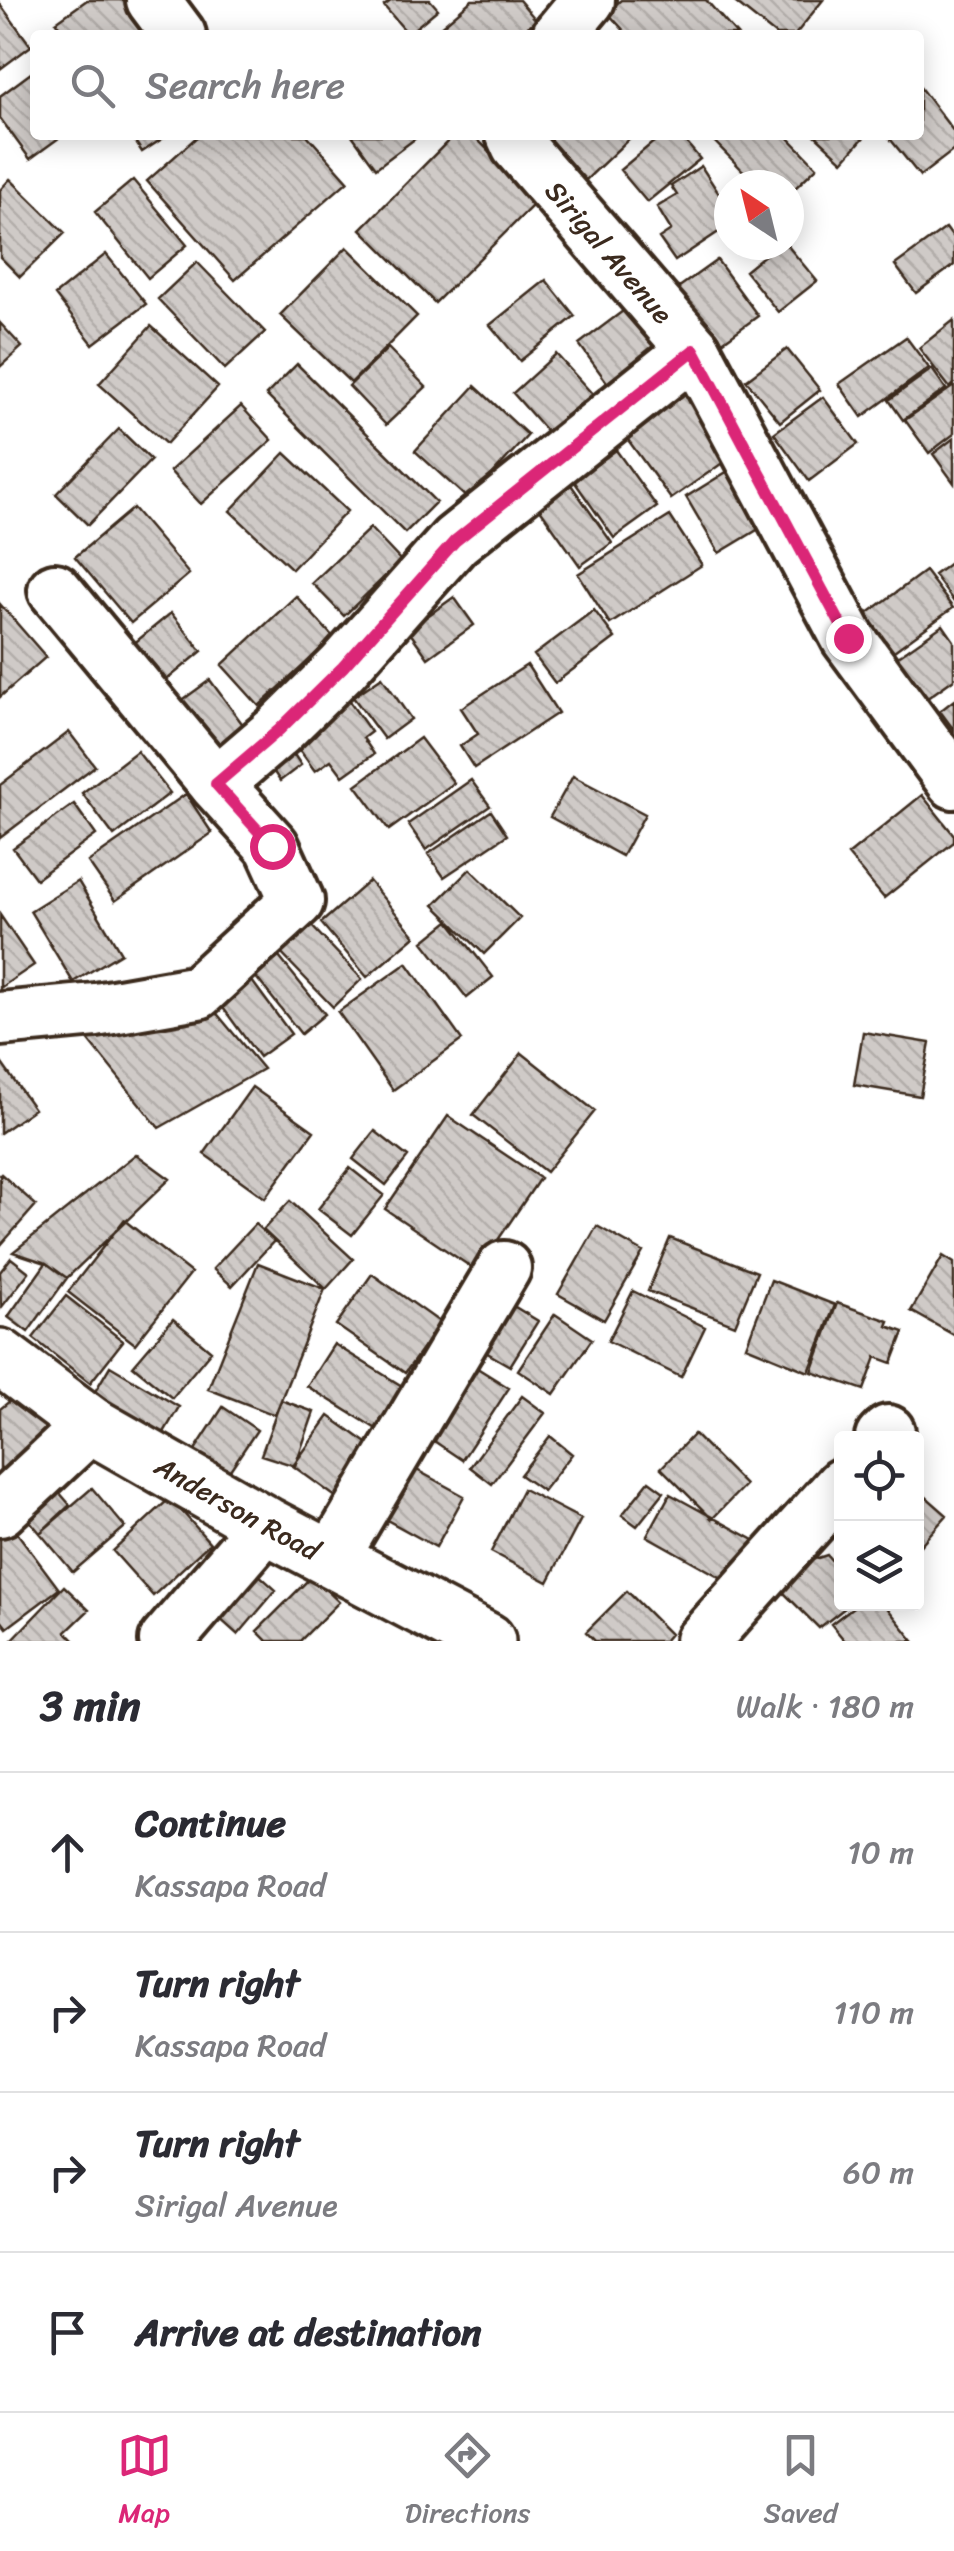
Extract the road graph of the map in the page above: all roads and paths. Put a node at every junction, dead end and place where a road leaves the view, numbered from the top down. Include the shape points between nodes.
1 (153, 0) edge
2 (588, 0) edge
3 (174, 30) edge
4 (563, 30) edge
5 (515, 140) edge
6 (694, 350) junction
7 (54, 590) dead end
8 (954, 782) edge
9 (216, 784) junction
10 (0, 1019) edge
11 (504, 1268) dead end
12 (0, 1357) edge
13 (90, 1425) junction
14 (834, 1494) edge
15 (0, 1510) edge
16 (266, 1525) junction
17 (332, 1558) junction
18 (166, 1641) edge
19 (486, 1641) edge
20 (702, 1641) edge

1 - 3 street
2 - 4 street
5 - 6 street, Sirigal Avenue
6 - 8 street, Sirigal Avenue via 848,638
6 - 9 street via 455,541 343,667
7 - 9 street
9 - 10 street via 272,846 297,900 198,992
11 - 17 street
12 - 13 main road, Anderson Road
13 - 15 street
13 - 16 main road, Anderson Road
14 - 20 street
16 - 17 main road, Anderson Road
16 - 18 street
17 - 19 main road, Anderson Road

